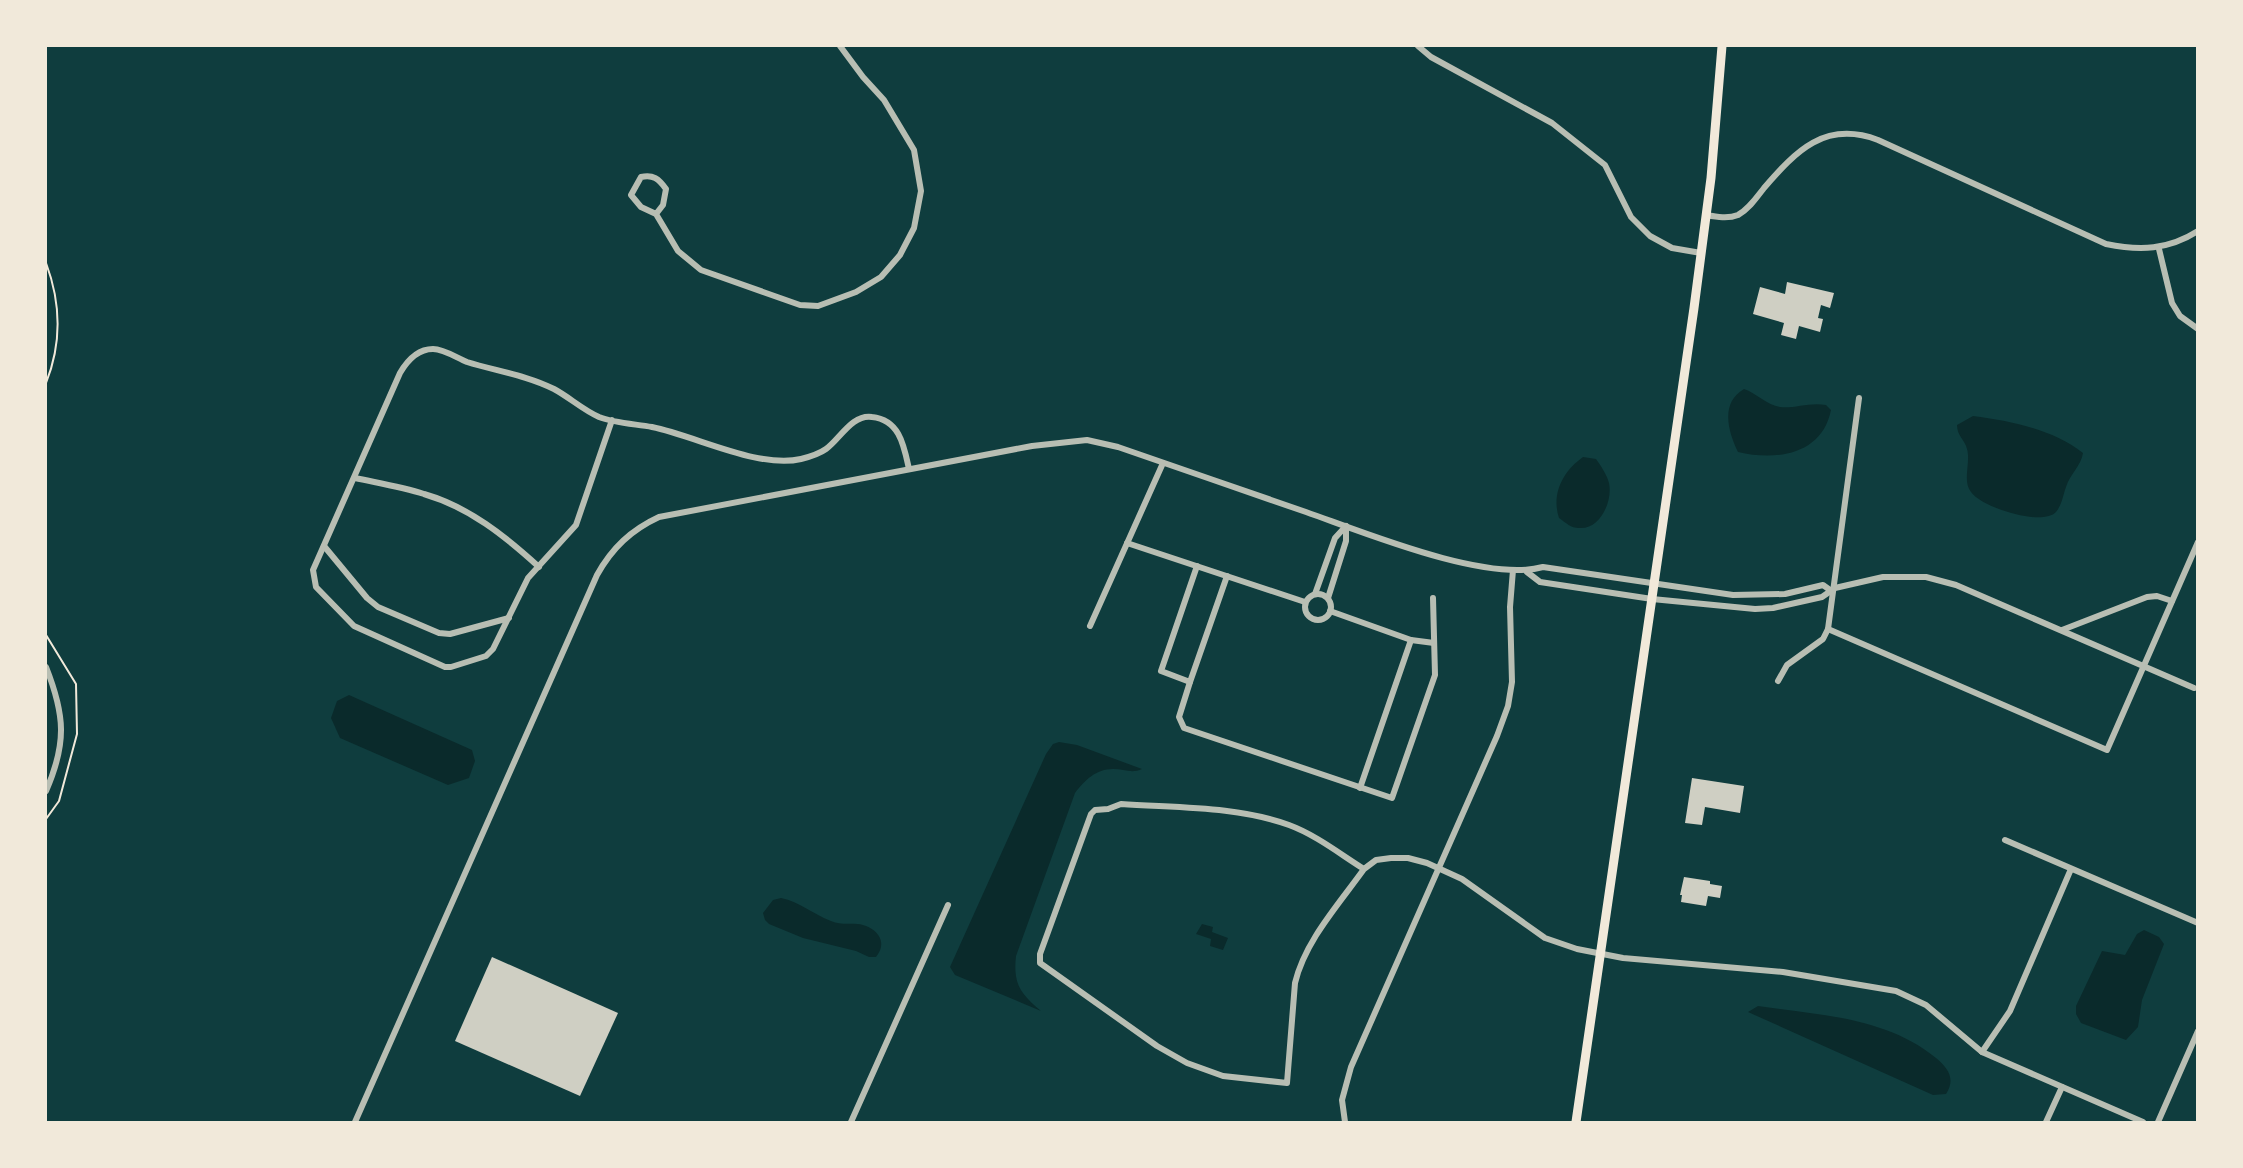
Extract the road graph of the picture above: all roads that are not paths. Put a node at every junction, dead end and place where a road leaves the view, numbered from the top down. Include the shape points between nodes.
1 (840, 46) edge
2 (1418, 46) edge
3 (1722, 46) edge
4 (656, 214) junction
5 (1706, 215) junction
6 (2197, 231) edge
7 (2158, 249) junction
8 (1701, 253) junction
9 (2197, 328) edge
10 (1859, 398) dead end
11 (612, 419) junction
12 (1163, 463) junction
13 (909, 469) junction
14 (355, 478) junction
15 (1346, 526) junction
16 (2197, 542) edge
17 (1127, 543) junction
18 (324, 546) junction
19 (1197, 565) junction
20 (539, 566) junction
21 (1513, 570) junction
22 (1527, 572) junction
23 (1227, 576) junction
24 (1654, 583) junction
25 (1833, 589) junction
26 (1315, 594) junction
27 (1328, 598) junction
28 (1433, 598) dead end
29 (1652, 599) junction
30 (2172, 601) junction
31 (1305, 602) junction
32 (1331, 611) junction
33 (509, 618) junction
34 (1090, 626) dead end
35 (1828, 629) junction
36 (2061, 631) junction
37 (1411, 640) junction
38 (1434, 643) junction
39 (2143, 666) junction
40 (46, 667) edge
41 (1778, 681) dead end
42 (1190, 682) junction
43 (2194, 688) dead end
44 (1360, 788) junction
45 (46, 791) edge
46 (2005, 840) dead end
47 (1439, 868) junction
48 (1364, 869) junction
49 (2071, 869) junction
50 (948, 905) dead end
51 (2197, 923) edge
52 (1600, 953) junction
53 (2197, 1031) edge
54 (1982, 1052) junction
55 (2062, 1087) junction
56 (355, 1122) edge
57 (851, 1122) edge
58 (1345, 1122) edge
59 (1576, 1122) edge
60 (2046, 1122) edge
61 (2143, 1122) edge
62 (2158, 1122) edge

1 - 4 street via 884,100 914,150 921,191 914,228 881,277 818,306 800,305 701,270 678,251
2 - 8 street via 1552,123 1605,165 1631,217 1656,240 1678,250
3 - 5 main road
4 - 4 street via 641,207 631,195 641,177 657,179 666,190
5 - 7 street via 1726,218 1740,214 1806,145 1828,136 1855,133 2099,242
5 - 8 main road
6 - 7 street
7 - 9 street via 2176,311
8 - 24 main road
10 - 25 street
11 - 13 street via 679,433 765,461 783,461 825,450 857,420 873,416 894,427
11 - 14 street via 600,418 554,389 509,371 435,349 423,350 400,373
11 - 20 street via 576,525
12 - 13 street via 1087,440
12 - 15 street
12 - 17 street
13 - 56 street via 671,513 635,530 613,550 597,575
14 - 18 street
14 - 20 street via 428,495 475,516
15 - 21 street via 1438,556
15 - 26 street via 1335,538
15 - 27 street via 1346,541
16 - 30 street
17 - 19 street
17 - 34 street
18 - 33 street via 378,607 439,634
18 - 33 street via 313,570 316,587 354,626 445,667 486,656
19 - 23 street
19 - 42 street via 1161,671
20 - 33 street via 528,578
21 - 22 street
21 - 47 street via 1508,706
22 - 24 street via 1544,567
22 - 29 street via 1540,582
23 - 31 street
23 - 42 street
24 - 25 street via 1733,595 1785,594 1823,585
24 - 29 main road
25 - 29 street via 1822,597 1755,609
25 - 35 street
25 - 36 street via 1883,577 1926,577 1956,585
26 - 27 street
26 - 31 street
27 - 32 street
28 - 38 street
29 - 52 main road
30 - 36 street via 2147,597
30 - 39 street
31 - 32 street via 1306,614 1313,620 1321,620
32 - 37 street
35 - 39 street via 2107,750
35 - 41 street via 1823,639 1787,665
36 - 39 street
37 - 38 street
37 - 44 street
38 - 44 street via 1434,675 1392,798
39 - 43 street
40 - 45 street via 62,724 58,764
42 - 44 street via 1179,717 1184,728
46 - 49 street
47 - 48 street via 1391,858 1376,860
47 - 52 street via 1482,892 1545,938
47 - 58 street via 1351,1067 1342,1100
48 - 48 street via 1298,971 1286,1083 1223,1076 1187,1063 1040,962 1095,810 1121,804 1247,814 1307,833
49 - 51 street
49 - 54 street via 2010,1011
50 - 57 street
52 - 54 street via 1783,972 1896,991 1926,1005
52 - 59 main road
53 - 62 street
54 - 55 street
55 - 60 street
55 - 61 street

